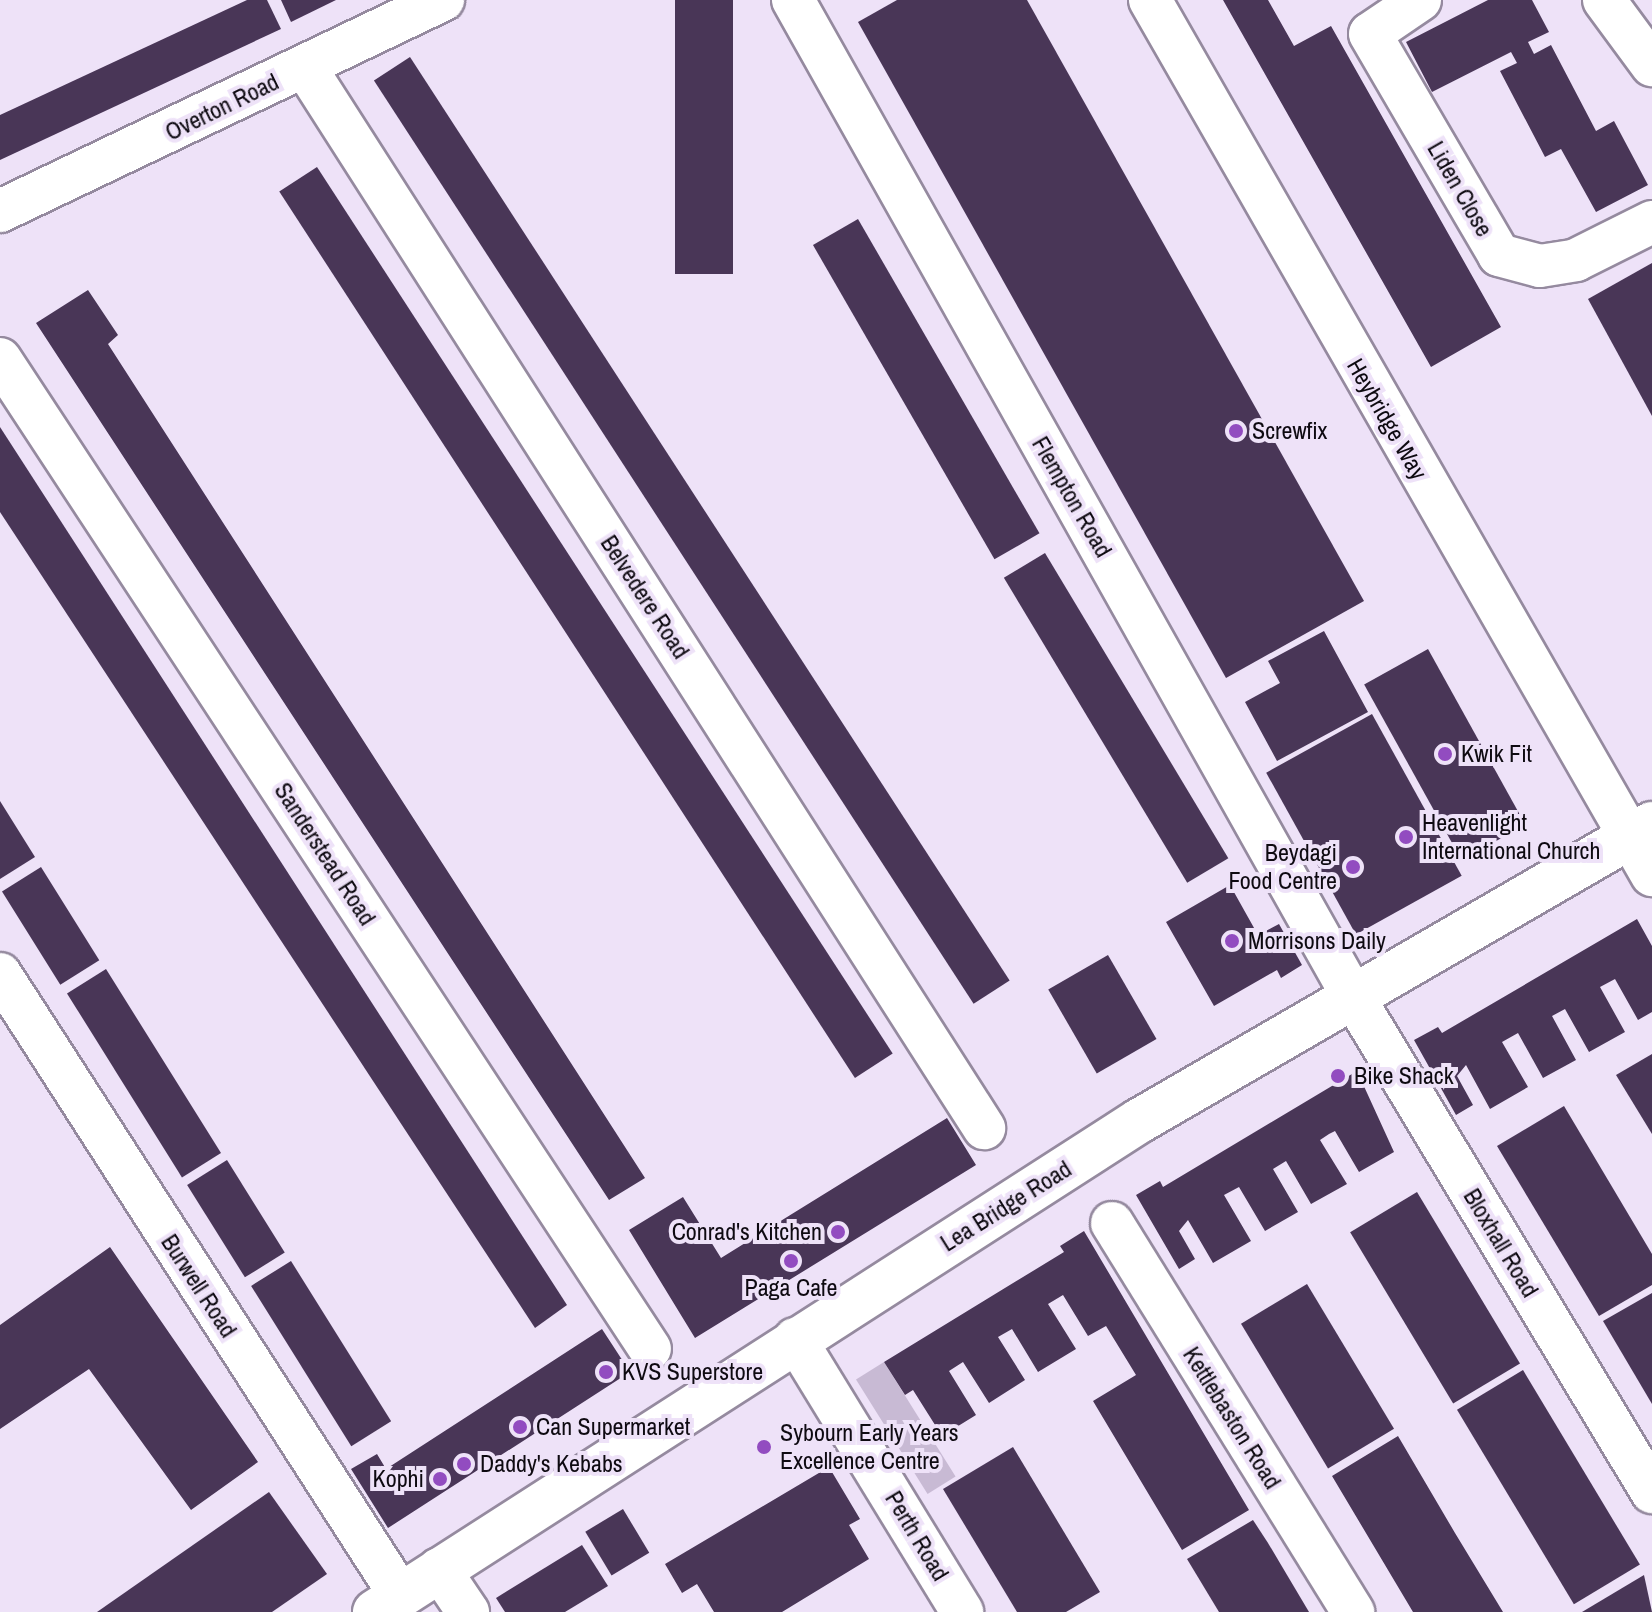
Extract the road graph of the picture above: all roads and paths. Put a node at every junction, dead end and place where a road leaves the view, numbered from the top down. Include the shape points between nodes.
1 (443, 0) edge
2 (793, 0) edge
3 (1150, 0) edge
4 (1420, 0) edge
5 (1604, 0) edge
6 (1652, 65) edge
7 (305, 67) junction
8 (0, 211) edge
9 (1652, 222) edge
10 (0, 359) edge
11 (1639, 831) edge
12 (1652, 875) edge
13 (0, 974) edge
14 (1351, 993) junction
15 (984, 1128) dead end
16 (1112, 1223) dead end
17 (795, 1339) junction
18 (650, 1349) dead end
19 (1652, 1492) edge
20 (439, 1569) junction
21 (388, 1604) edge
22 (468, 1612) edge
23 (962, 1612) edge
24 (1353, 1612) edge

1 - 7 street, Overton Road
2 - 14 street, Flempton Road
3 - 11 street, Heybridge Way
4 - 9 street, Liden Close via 1370,34 1499,255 1540,266 1576,260
5 - 6 street
7 - 8 street, Overton Road
7 - 15 street, Belvedere Road
10 - 18 street, Sanderstead Road
11 - 12 street, Heybridge Way
11 - 14 main road, Lea Bridge Road
13 - 21 street, Burwell Road
14 - 17 main road, Lea Bridge Road
14 - 19 street, Bloxhall Road
16 - 24 street, Kettlebaston Road
17 - 20 main road, Lea Bridge Road
17 - 23 street, Perth Road
20 - 21 main road, Lea Bridge Road
20 - 22 street

